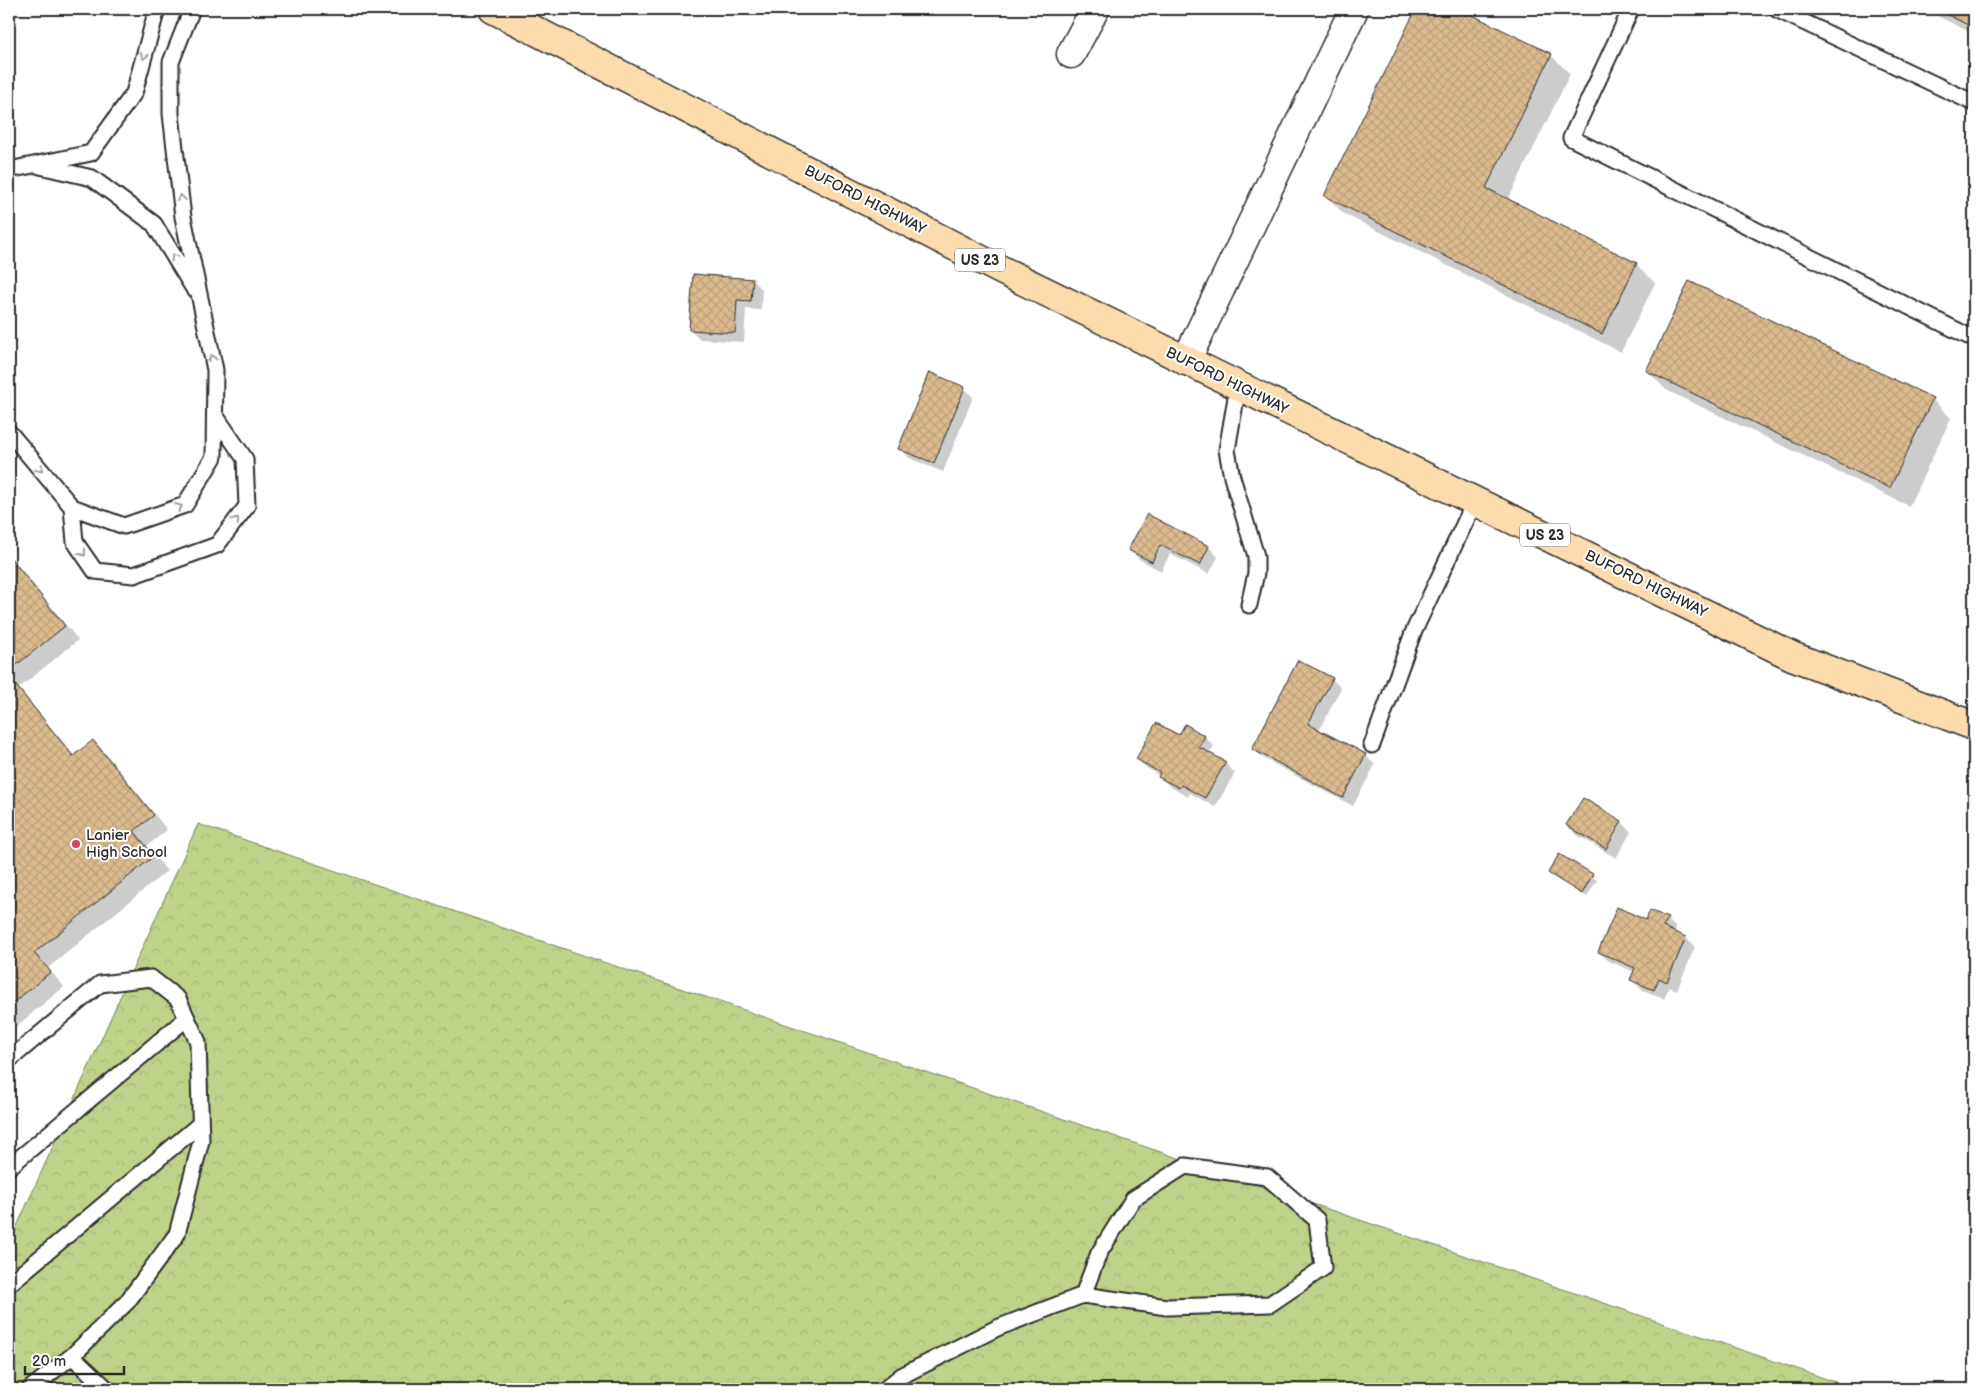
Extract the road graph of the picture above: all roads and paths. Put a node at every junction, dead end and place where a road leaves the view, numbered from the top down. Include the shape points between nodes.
1 (157, 9) edge
2 (192, 9) edge
3 (493, 9) edge
4 (1095, 9) edge
5 (1354, 9) edge
6 (1631, 9) edge
7 (1776, 9) edge
8 (1071, 54) dead end
9 (1974, 103) edge
10 (34, 165) junction
11 (9, 170) edge
12 (200, 299) junction
13 (1974, 339) edge
14 (1186, 361) junction
15 (1238, 386) junction
16 (215, 415) junction
17 (9, 432) edge
18 (1475, 501) junction
19 (72, 507) junction
20 (1249, 604) dead end
21 (1974, 726) edge
22 (1372, 744) dead end
23 (187, 1018) junction
24 (9, 1060) edge
25 (200, 1124) junction
26 (9, 1167) edge
27 (9, 1284) edge
28 (1083, 1295) junction
29 (72, 1356) junction
30 (30, 1389) edge
31 (107, 1389) edge
32 (885, 1389) edge

1 -> 10 lane via 134,93 91,154
12 -> 2 lane via 183,217 171,114 171,62
3 - 14 main road, BUFORD HIGHWAY / US 23 via 999,270
4 - 8 street
5 - 14 street
6 - 13 lane via 1570,138
7 - 9 lane
10 - 11 lane
12 -> 10 lane via 154,224 92,178
16 -> 12 lane via 215,370
14 - 15 main road, BUFORD HIGHWAY / US 23
15 - 18 main road, BUFORD HIGHWAY / US 23
15 - 20 lane via 1227,450 1256,556
19 -> 16 lane via 124,526 185,505 214,457
19 -> 16 lane via 76,542 95,571 134,575 217,545 247,506 245,459
17 -> 19 lane
18 - 21 main road, BUFORD HIGHWAY / US 23 via 1792,656
18 - 22 lane via 1413,633
23 - 24 lane via 178,1000 151,978 100,984
23 - 25 lane via 198,1042
23 - 26 lane
25 - 27 lane
25 - 29 lane via 201,1141 177,1234 127,1302
28 - 28 lane via 1167,1307 1270,1304 1323,1268 1317,1220 1267,1177 1185,1166 1133,1199 1099,1252
28 - 32 lane via 996,1328 901,1376
29 - 30 lane
29 - 31 lane

